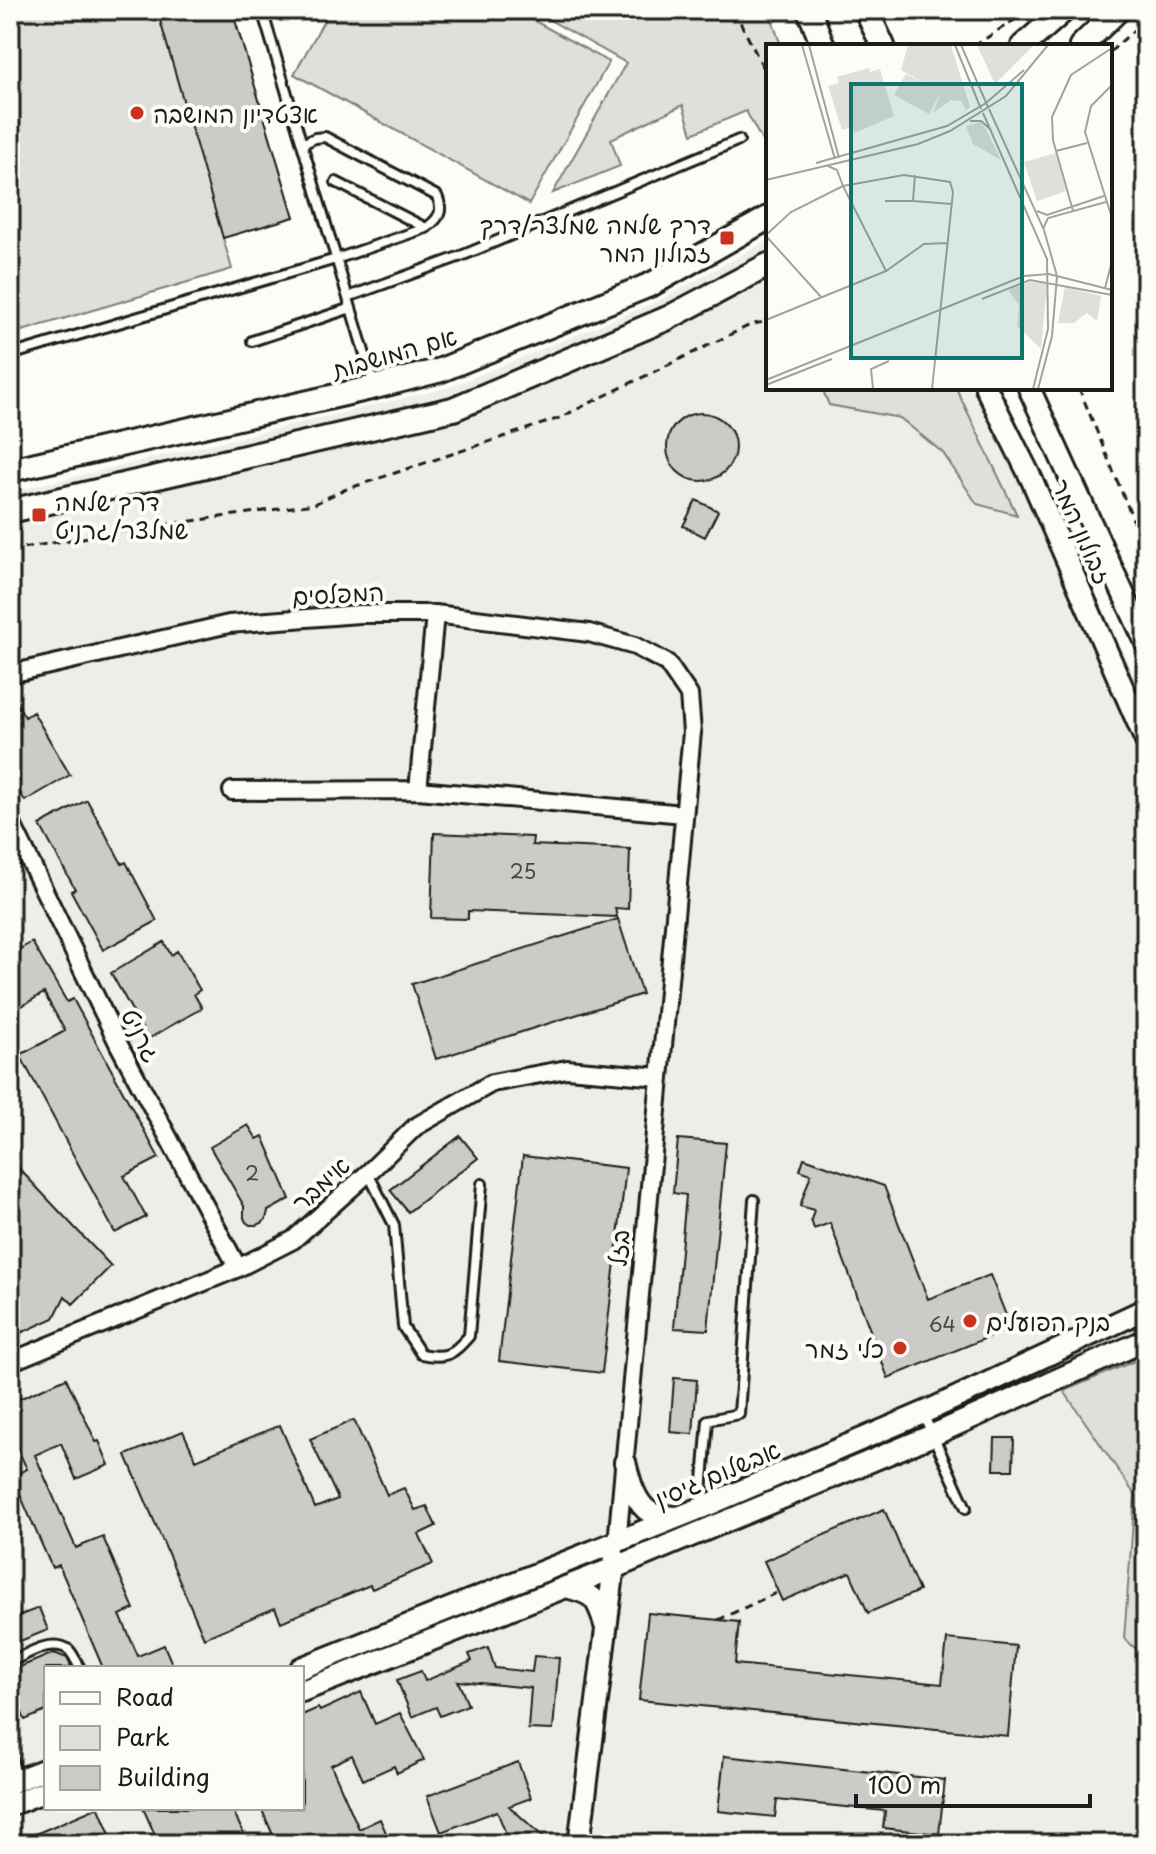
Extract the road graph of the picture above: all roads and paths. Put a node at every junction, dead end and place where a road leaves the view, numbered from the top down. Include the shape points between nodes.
1 (262, 10) edge
2 (734, 10) edge
3 (809, 10) edge
4 (866, 10) edge
5 (1030, 10) edge
6 (1064, 10) edge
7 (1118, 10) edge
8 (1146, 14) edge
9 (822, 44) edge
10 (882, 44) edge
11 (977, 44) edge
12 (1025, 44) edge
13 (1083, 44) edge
14 (1112, 50) edge
15 (766, 73) edge
16 (739, 140) dead end
17 (302, 144) junction
18 (336, 182) dead end
19 (766, 219) edge
20 (426, 228) junction
21 (336, 259) junction
22 (766, 266) edge
23 (348, 297) junction
24 (351, 308) junction
25 (766, 321) edge
26 (252, 341) dead end
27 (10, 355) edge
28 (375, 387) junction
29 (987, 390) edge
30 (1030, 390) edge
31 (1080, 390) edge
32 (10, 470) edge
33 (10, 511) edge
34 (10, 550) edge
35 (1146, 551) edge
36 (435, 614) junction
37 (1146, 643) edge
38 (667, 663) joint
39 (10, 674) edge
40 (1146, 741) edge
41 (418, 790) junction
42 (232, 791) dead end
43 (684, 814) junction
44 (10, 820) edge
45 (660, 1077) junction
46 (368, 1173) junction
47 (482, 1184) dead end
48 (754, 1200) dead end
49 (238, 1268) junction
50 (1146, 1309) edge
51 (1146, 1340) edge
52 (10, 1362) edge
53 (923, 1413) junction
54 (933, 1435) junction
55 (625, 1462) junction
56 (701, 1508) junction
57 (966, 1508) dead end
58 (681, 1517) junction
59 (617, 1543) junction
60 (614, 1568) junction
61 (566, 1587) junction
62 (778, 1592) dead end
63 (718, 1620) dead end
64 (606, 1628) junction
65 (10, 1662) edge
66 (79, 1666) edge
67 (304, 1667) edge
68 (304, 1690) edge
69 (10, 1752) edge
70 (44, 1770) edge
71 (14, 1782) edge
72 (44, 1792) edge
73 (10, 1805) edge
74 (579, 1844) edge

1 - 17 lane
2 - 15 path
3 - 9 main road
4 - 10 main road
5 - 11 path
6 - 12 main road
7 - 13 main road
8 - 14 path
16 - 23 lane via 461,256
17 - 20 lane via 325,137 437,196 441,214
17 - 21 lane
18 - 20 lane
19 - 28 main road, אם המושבות via 652,284 441,370
20 - 21 lane
21 - 23 lane
21 - 27 lane
22 - 33 main road via 668,318 453,409
23 - 24 lane
24 - 26 lane
24 - 28 lane
25 - 34 path via 557,419 314,504
28 - 32 main road, אם המושבות
29 - 40 street, זבולון המר
30 - 37 street, זבולון המר
31 - 35 path
36 - 38 street, המפלסים via 589,633 635,646
36 - 39 street, המפלסים via 229,624
36 - 41 street
38 - 43 street, בזל via 689,695 692,732
41 - 42 street
41 - 43 street
43 - 45 street, בזל
44 - 49 street, גרניט via 119,1045
45 - 46 street, אימבר via 567,1069 492,1083 415,1127
45 - 55 street, בזל
46 - 47 lane via 394,1225 403,1327 421,1354 439,1357 454,1353 469,1336
46 - 49 street, אימבר via 293,1240
48 - 56 lane via 739,1414 708,1420
49 - 52 street, אימבר
50 - 53 street, אבשלום גיסין
51 - 54 street, אבשלום גיסין
53 - 54 lane
53 - 56 street, אבשלום גיסין
54 - 57 lane
54 - 60 street, אבשלום גיסין
55 - 58 street via 631,1485 652,1514
55 - 59 street, בזל
56 - 58 street, אבשלום גיסין
58 - 59 street, אבשלום גיסין
59 - 60 street, בזל
59 - 67 street, אבשלום גיסין
60 - 61 street, אבשלום גיסין
60 - 64 street, בזל
61 - 64 street via 592,1596
61 - 68 street, אבשלום גיסין
62 - 63 path
64 - 74 street, בזל
65 - 66 lane via 57,1646 69,1651
69 - 71 lane
70 - 71 street
72 - 73 street

